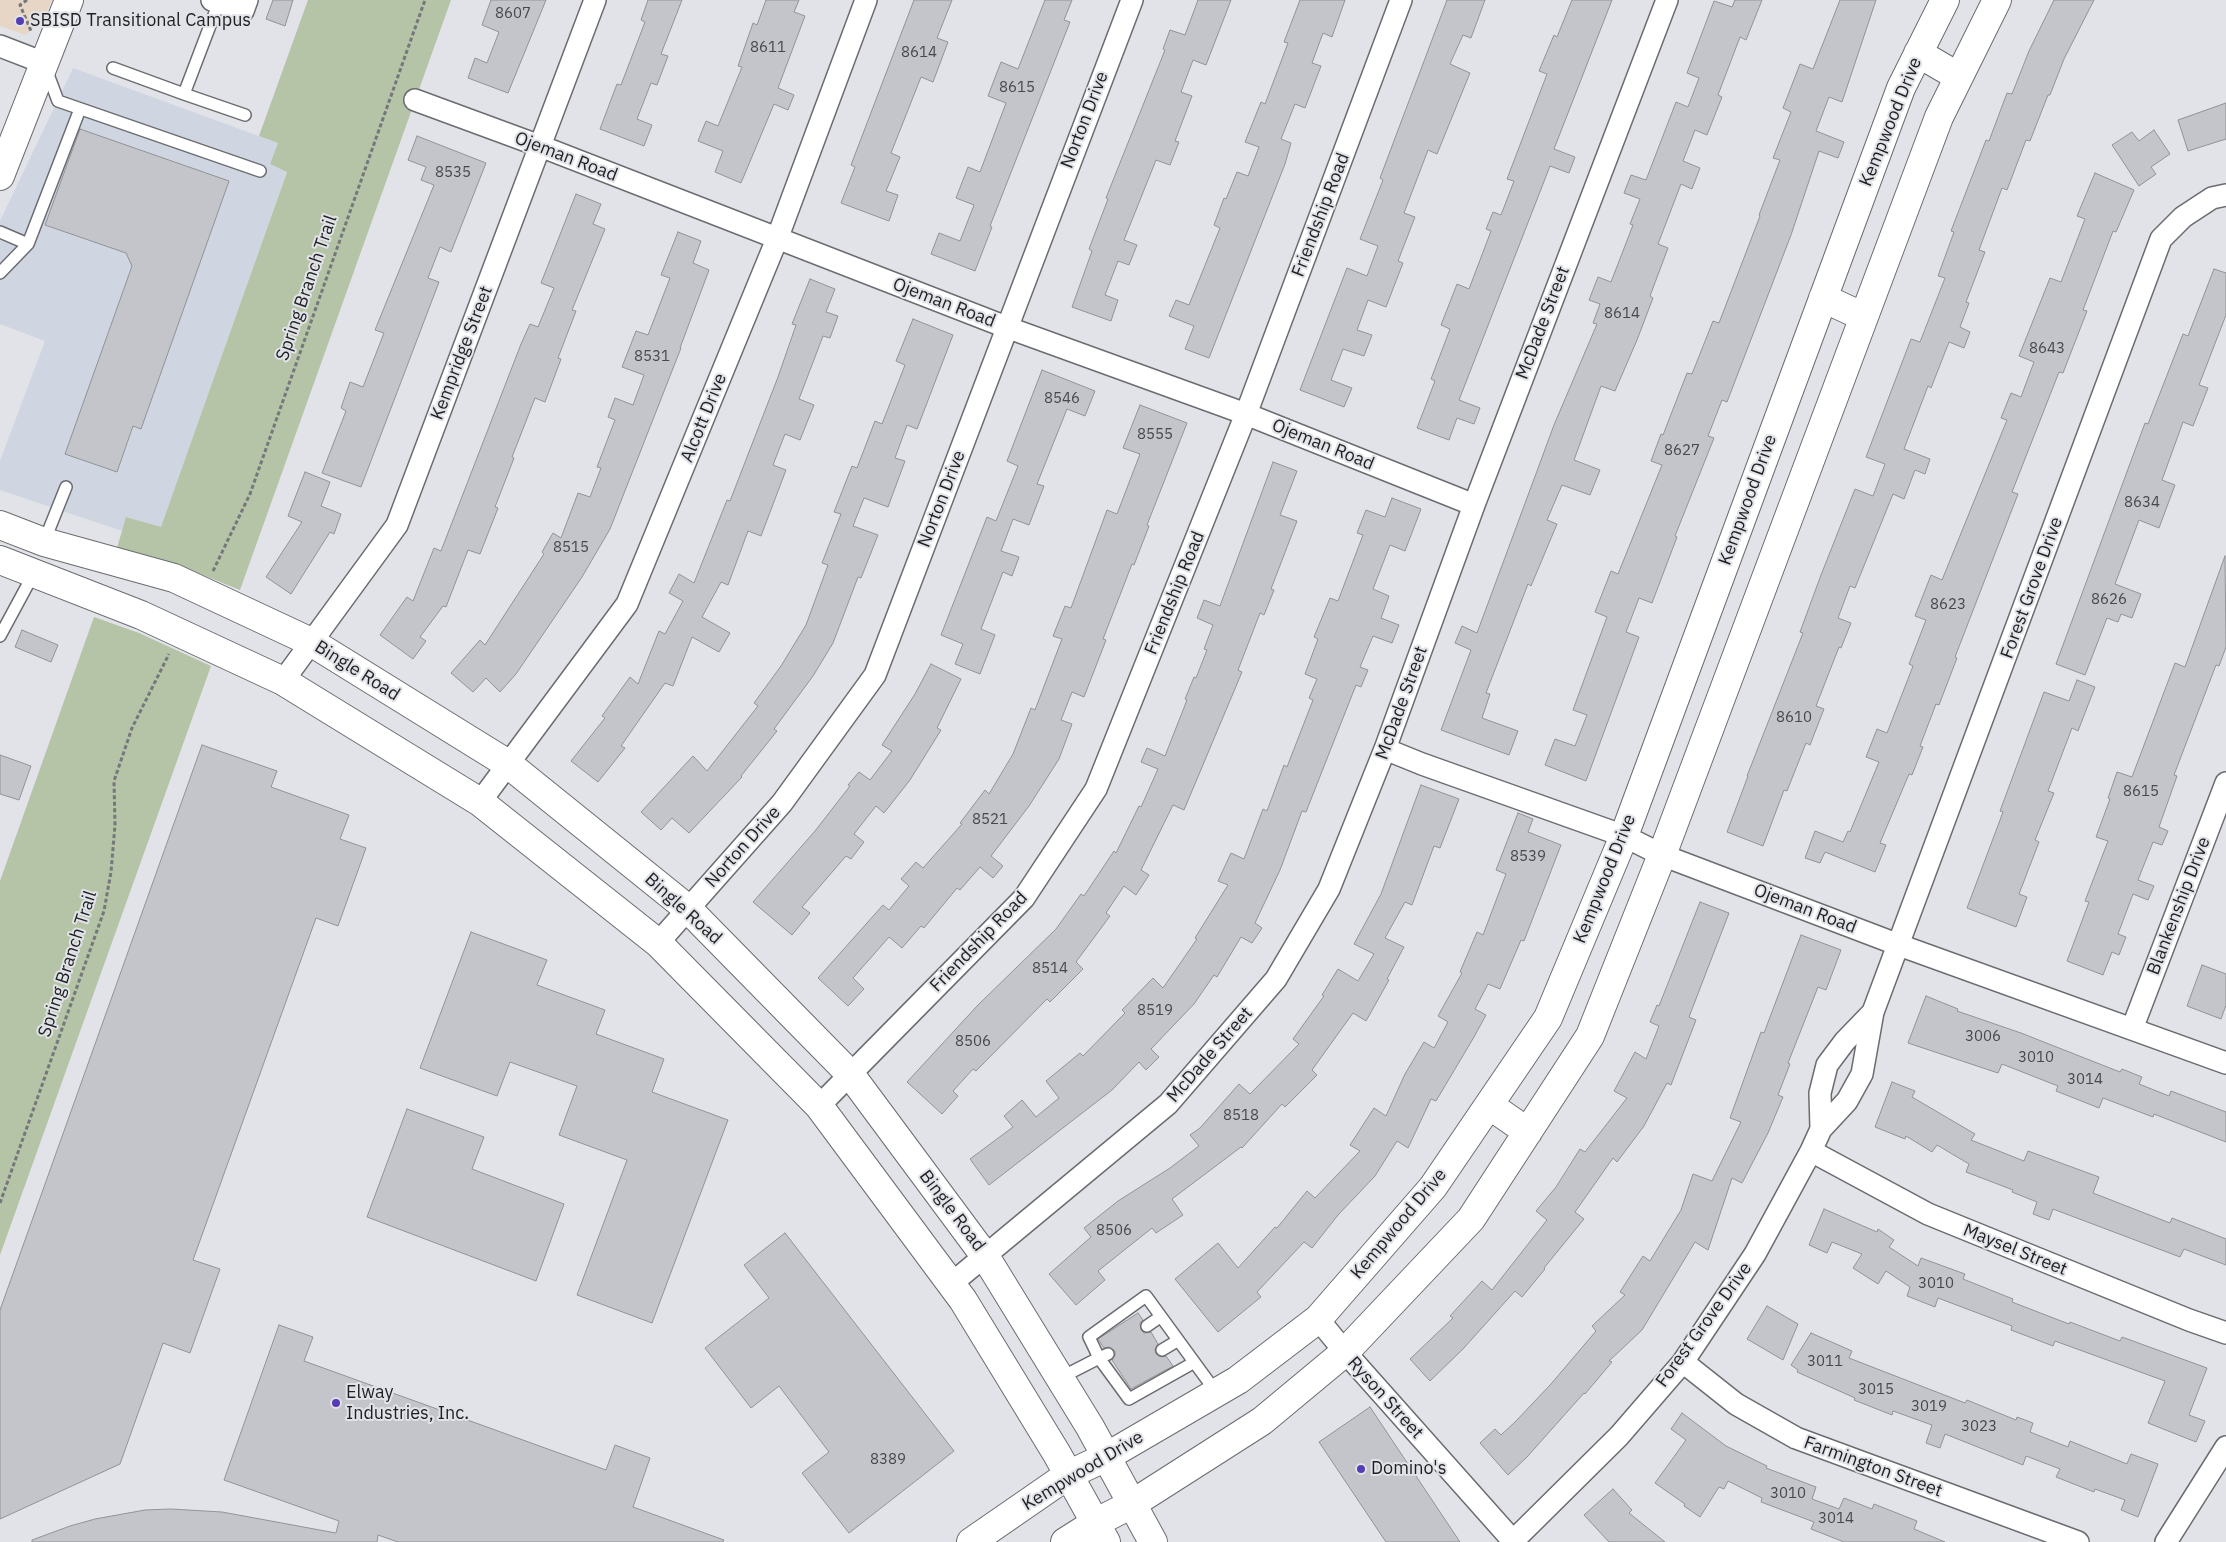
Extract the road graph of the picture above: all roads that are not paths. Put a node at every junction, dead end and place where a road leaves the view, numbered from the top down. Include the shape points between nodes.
1 (69, 0) edge
2 (596, 0) edge
3 (866, 0) edge
4 (1132, 0) edge
5 (1402, 0) edge
6 (1667, 0) edge
7 (1945, 0) edge
8 (1997, 0) edge
9 (215, 1) edge
10 (245, 5) edge
11 (0, 46) edge
12 (1918, 53) junction
13 (44, 63) junction
14 (113, 68) dead end
15 (1959, 77) junction
16 (184, 94) junction
17 (415, 100) dead end
18 (80, 109) junction
19 (246, 115) dead end
20 (540, 146) junction
21 (260, 172) dead end
22 (0, 176) edge
23 (2226, 195) edge
24 (0, 232) edge
25 (777, 239) junction
26 (28, 244) junction
27 (0, 273) edge
28 (1823, 298) junction
29 (1864, 317) junction
30 (1006, 327) junction
31 (1246, 414) junction
32 (66, 487) dead end
33 (1474, 505) junction
34 (0, 525) edge
35 (44, 542) junction
36 (1730, 550) junction
37 (0, 560) edge
38 (1769, 570) junction
39 (34, 573) junction
40 (0, 636) edge
41 (311, 642) junction
42 (283, 681) junction
43 (1385, 749) junction
44 (508, 764) junction
45 (2226, 786) edge
46 (480, 802) junction
47 (1624, 836) junction
48 (1662, 855) junction
49 (688, 909) junction
50 (658, 943) junction
51 (1899, 945) junction
52 (1873, 1012) junction
53 (2132, 1030) junction
54 (2226, 1064) edge
55 (850, 1074) junction
56 (1489, 1105) junction
57 (819, 1106) junction
58 (1821, 1129) junction
59 (1528, 1132) junction
60 (1811, 1151) junction
61 (985, 1256) junction
62 (952, 1284) junction
63 (1160, 1317) junction
64 (1318, 1319) junction
65 (1147, 1326) dead end
66 (2226, 1333) edge
67 (1177, 1341) junction
68 (1162, 1350) dead end
69 (1345, 1352) junction
70 (1103, 1356) junction
71 (1683, 1362) junction
72 (1193, 1363) junction
73 (1060, 1378) junction
74 (1216, 1392) junction
75 (2225, 1449) edge
76 (1106, 1457) junction
77 (1068, 1475) junction
78 (1132, 1504) junction
79 (1101, 1532) edge
80 (971, 1542) edge
81 (1065, 1542) edge
82 (1153, 1542) edge
83 (1514, 1542) edge
84 (2078, 1542) edge
85 (2166, 1542) edge

1 - 13 main road
2 - 20 street, Kempridge Street
3 - 25 street, Alcott Drive
4 - 30 street, Norton Drive
5 - 31 street, Friendship Road
6 - 33 street, McDade Street
7 - 12 main road, Kempwood Drive
8 - 15 main road
9 - 10 street
9 - 16 lane
11 - 13 street
12 - 15 main road
12 - 28 main road, Kempwood Drive via 1901,88
13 - 18 lane via 58,101
13 - 22 main road
14 - 16 lane
15 - 29 main road via 1939,117
16 - 19 lane
17 - 20 street, Ojeman Road
18 - 21 lane
18 - 26 lane
20 - 25 street, Ojeman Road
20 - 41 street, Kempridge Street via 397,525
23 - 51 street, Forest Grove Drive via 2212,198 2183,217 2161,239
24 - 26 lane
25 - 30 street, Ojeman Road
25 - 44 street, Alcott Drive via 627,604
26 - 27 lane
28 - 29 main road
28 - 36 main road, Kempwood Drive
29 - 38 main road
30 - 31 street, Ojeman Road
30 - 49 street, Norton Drive via 875,675 782,803
31 - 33 street, Ojeman Road
31 - 55 street, Friendship Road via 1096,789 1024,898
32 - 35 lane
33 - 43 street, McDade Street
34 - 35 main road, Bingle Road
35 - 39 main road
35 - 41 main road, Bingle Road via 174,578
36 - 38 main road
36 - 47 main road, Kempwood Drive
37 - 39 main road
38 - 48 main road
39 - 40 lane
39 - 42 main road via 142,615
41 - 42 street, Kempridge Street
41 - 44 main road, Bingle Road
42 - 46 main road
43 - 47 street, Ojeman Road
43 - 61 street, McDade Street via 1329,889 1276,979 1168,1104
44 - 46 street, Alcott Drive
44 - 49 main road, Bingle Road
45 - 53 street, Blankenship Drive
46 - 50 main road
47 - 48 street, Ojeman Road
47 - 56 main road, Kempwood Drive via 1548,1018
48 - 51 street, Ojeman Road
48 - 59 main road via 1590,1036
49 - 50 street, Norton Drive
49 - 55 main road, Bingle Road
50 - 57 main road
51 - 52 street, Forest Grove Drive
51 - 53 street, Ojeman Road
52 - 58 street, Forest Grove Drive via 1862,1074 1847,1101
52 - 58 street, Forest Grove Drive via 1827,1065 1820,1093
53 - 54 street, Ojeman Road
55 - 57 street, Friendship Road
55 - 61 main road, Bingle Road
56 - 59 main road
56 - 64 main road, Kempwood Drive via 1433,1187
57 - 62 main road
58 - 60 street, Forest Grove Drive
59 - 69 main road via 1471,1220
60 - 66 street, Maysel Street via 1928,1214
60 - 71 street, Forest Grove Drive via 1755,1254
61 - 62 street, McDade Street
61 - 73 main road, Bingle Road
62 - 77 main road
63 - 65 lane
63 - 67 lane
63 - 70 lane via 1146,1296 1089,1337
64 - 69 street, Ryson Street
64 - 74 main road, Kempwood Drive via 1238,1380
67 - 68 lane
67 - 72 lane
69 - 78 main road via 1262,1420
69 - 83 street, Ryson Street
70 - 72 lane via 1130,1399
70 - 73 lane
71 - 83 street, Forest Grove Drive via 1619,1436
71 - 84 street, Farmington Street via 1736,1404 1796,1438
72 - 74 lane
73 - 76 main road, Bingle Road
74 - 76 main road, Kempwood Drive
75 - 85 street
76 - 77 main road, Kempwood Drive
76 - 78 main road, Bingle Road
77 - 79 main road
77 - 80 main road, Kempwood Drive
78 - 79 main road
78 - 82 main road, Bingle Road
79 - 81 main road

